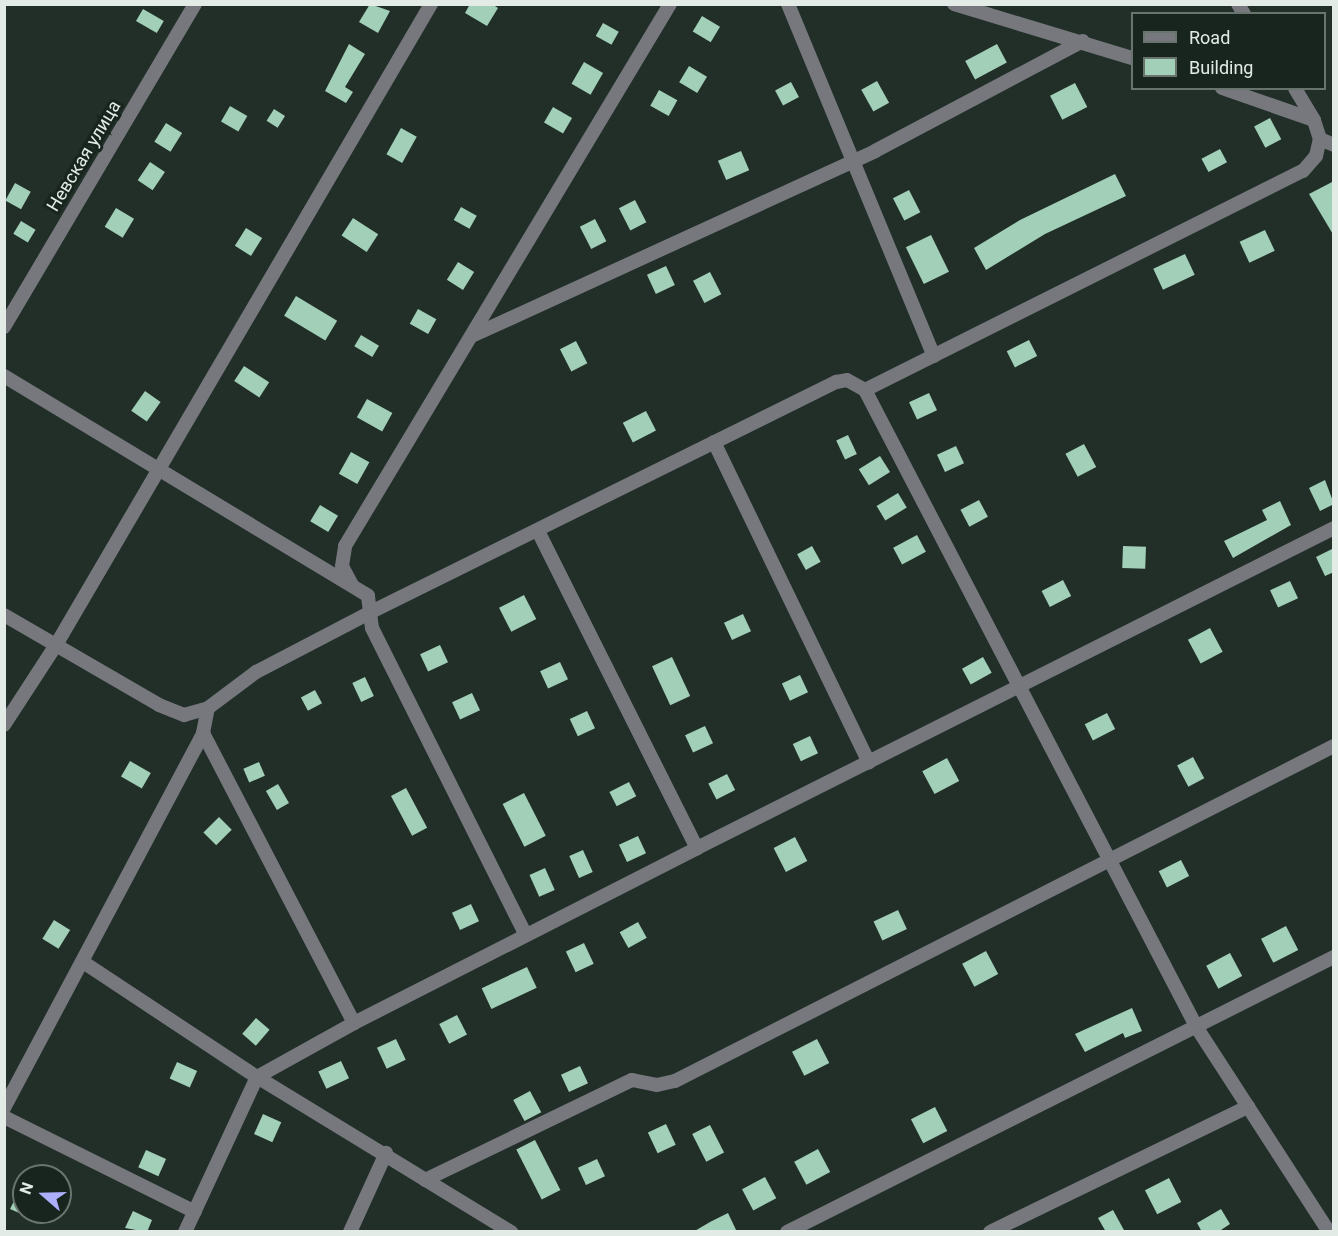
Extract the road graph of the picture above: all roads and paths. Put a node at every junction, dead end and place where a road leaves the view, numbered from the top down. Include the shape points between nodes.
1 (195, 4) edge
2 (431, 4) edge
3 (669, 4) edge
4 (788, 4) edge
5 (954, 4) edge
6 (969, 7) edge
7 (1083, 41) junction
8 (1131, 58) edge
9 (1228, 90) edge
10 (1295, 90) edge
11 (1314, 120) junction
12 (1320, 139) junction
13 (1334, 145) edge
14 (851, 158) junction
15 (4, 327) edge
16 (474, 335) junction
17 (934, 356) junction
18 (4, 376) edge
19 (865, 390) junction
20 (714, 442) junction
21 (159, 468) junction
22 (1334, 528) edge
23 (538, 531) junction
24 (352, 585) junction
25 (373, 611) junction
26 (4, 615) edge
27 (56, 645) junction
28 (1019, 685) junction
29 (208, 708) junction
30 (4, 725) edge
31 (203, 733) junction
32 (1334, 746) edge
33 (869, 762) junction
34 (697, 848) junction
35 (1110, 860) junction
36 (526, 935) junction
37 (1334, 957) edge
38 (83, 962) junction
39 (354, 1023) junction
40 (1197, 1028) junction
41 (257, 1077) junction
42 (1248, 1107) junction
43 (4, 1108) edge
44 (4, 1117) edge
45 (386, 1153) junction
46 (425, 1180) junction
47 (195, 1212) junction
48 (185, 1232) edge
49 (350, 1232) edge
50 (510, 1232) edge
51 (787, 1232) edge
52 (990, 1232) edge
53 (1329, 1232) edge

1 - 15 street, Невская улица
2 - 21 street
3 - 16 street
4 - 14 street
5 - 6 street
6 - 7 street
7 - 8 street
7 - 14 street via 875,151
9 - 11 street
10 - 11 street
11 - 12 street
12 - 13 street
12 - 17 street via 1316,156 1304,171
14 - 16 street
14 - 17 street
16 - 24 street via 345,546 342,566
17 - 19 street
18 - 21 street
19 - 20 street via 847,380 836,382
19 - 28 street
20 - 23 street
20 - 33 street
21 - 24 street
21 - 27 street
22 - 28 street
23 - 25 street
23 - 34 street
24 - 25 street via 368,596
25 - 29 street via 256,672
25 - 36 street via 372,627
26 - 27 street
27 - 29 street via 159,705 184,715
27 - 30 street
28 - 33 street
28 - 35 street
29 - 31 street
31 - 38 street
31 - 39 street
32 - 35 street
33 - 34 street
34 - 36 street
35 - 40 street
35 - 46 street via 675,1082 632,1080
36 - 39 street
37 - 40 street
38 - 41 street
38 - 43 street
39 - 41 street
40 - 42 street
40 - 51 street
41 - 45 street
41 - 47 street
42 - 52 street
42 - 53 street
44 - 47 street
45 - 46 street
45 - 49 street
46 - 50 street
47 - 48 street

